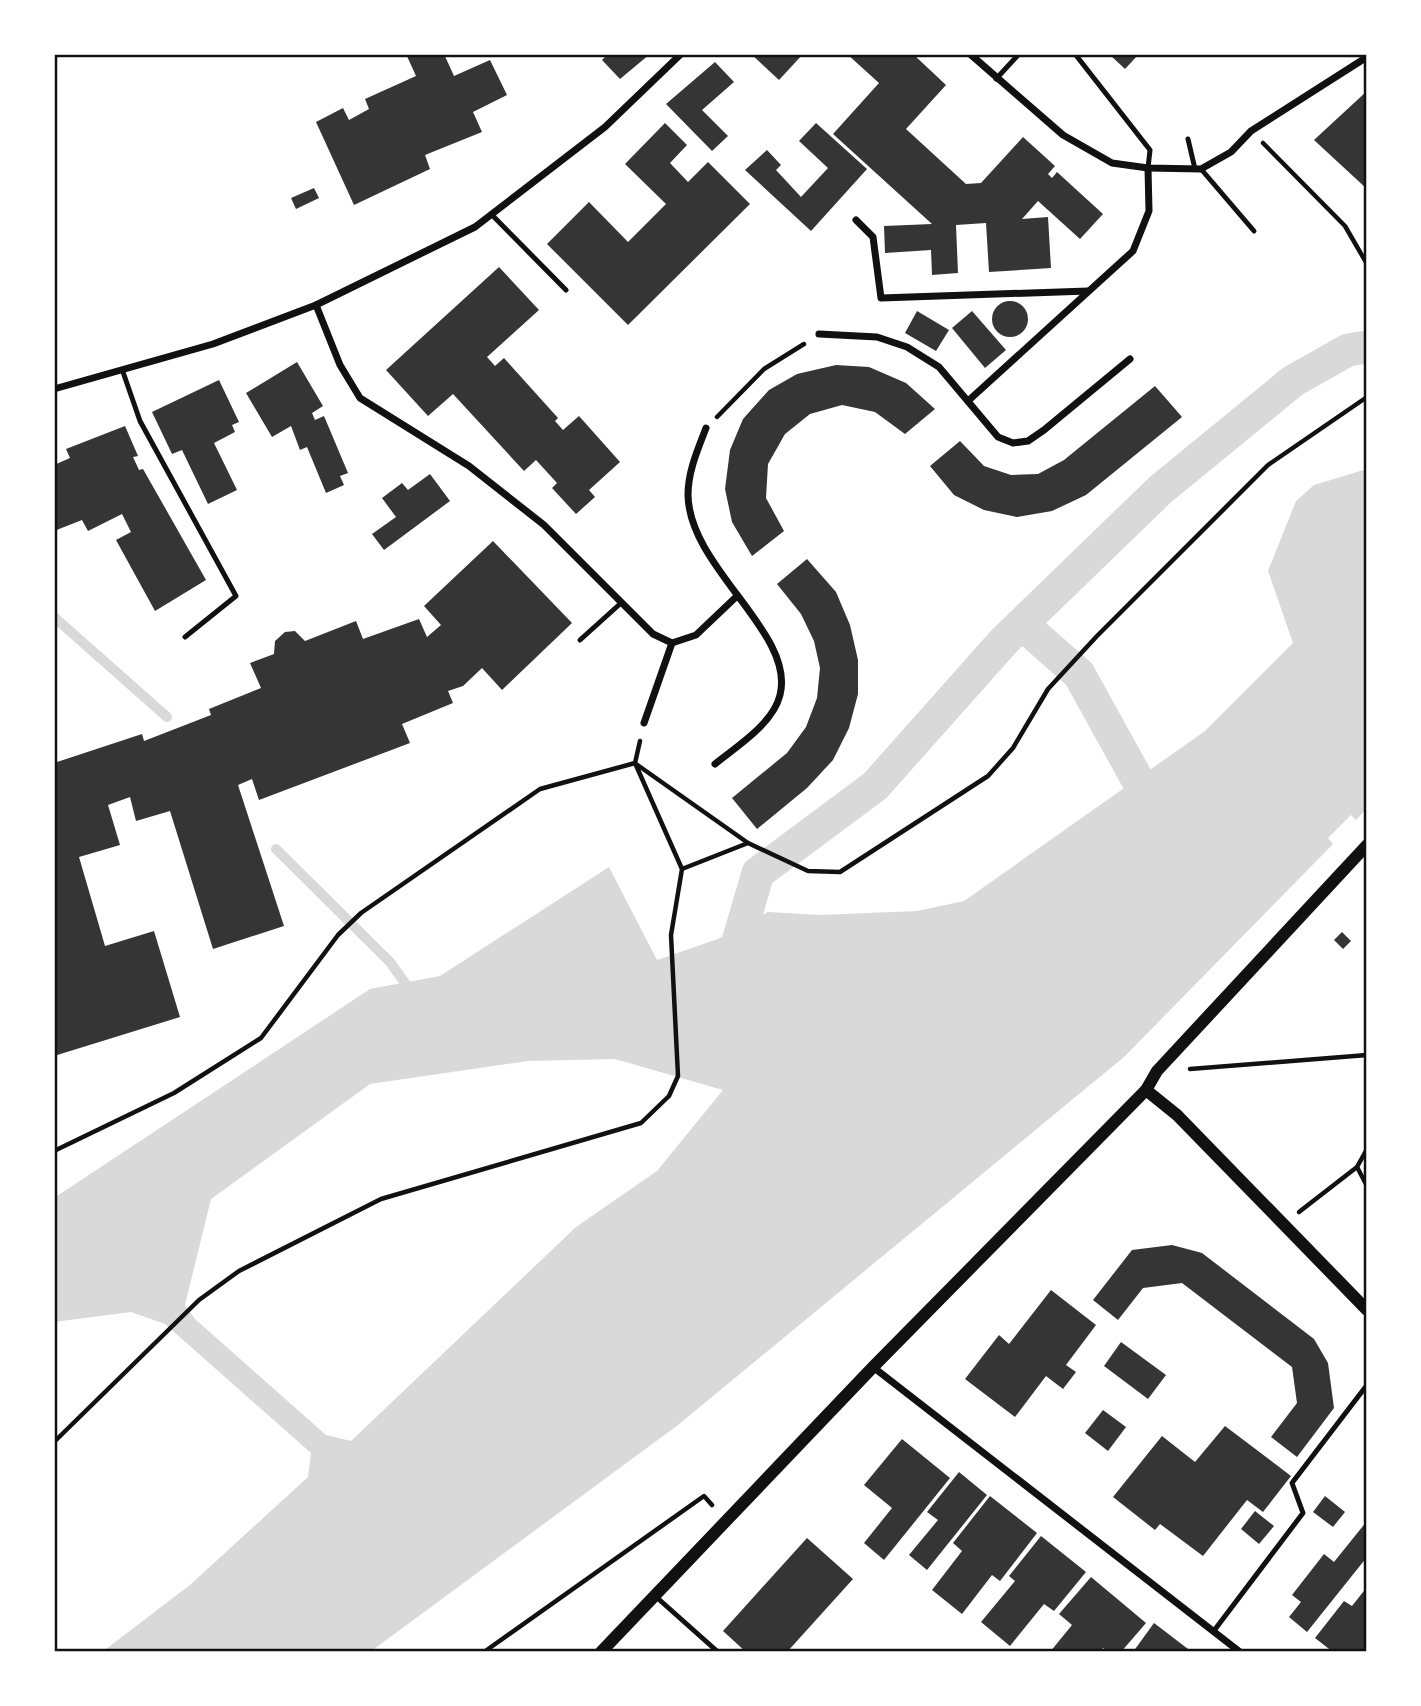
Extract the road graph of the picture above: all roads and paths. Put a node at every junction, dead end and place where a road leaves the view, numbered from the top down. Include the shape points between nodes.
1 (681, 54) edge
2 (970, 54) edge
3 (1019, 54) edge
4 (1075, 54) edge
5 (1367, 57) edge
6 (996, 79) junction
7 (1251, 131) junction
8 (1188, 139) dead end
9 (1148, 168) junction
10 (1198, 169) junction
11 (493, 216) junction
12 (856, 220) dead end
13 (1254, 231) dead end
14 (1367, 264) edge
15 (566, 290) dead end
16 (1089, 291) junction
17 (316, 305) junction
18 (819, 334) joint
19 (1130, 359) dead end
20 (123, 372) junction
21 (54, 389) edge
22 (1367, 397) edge
23 (968, 401) junction
24 (706, 428) joint
25 (736, 597) junction
26 (621, 603) junction
27 (186, 637) dead end
28 (580, 640) dead end
29 (672, 643) junction
30 (644, 723) dead end
31 (635, 763) junction
32 (715, 764) dead end
33 (748, 843) junction
34 (1367, 845) edge
35 (682, 869) junction
36 (1367, 1055) edge
37 (1157, 1071) junction
38 (1146, 1090) junction
39 (1367, 1149) edge
40 (54, 1150) edge
41 (1357, 1167) junction
42 (1367, 1186) edge
43 (1284, 1223) junction
44 (1367, 1310) edge
45 (873, 1367) junction
46 (1367, 1385) edge
47 (54, 1442) edge
48 (728, 1520) junction
49 (654, 1595) junction
50 (1213, 1632) junction
51 (484, 1652) edge
52 (601, 1652) edge
53 (718, 1652) edge
54 (1240, 1652) edge

1 - 11 street via 604,127
2 - 6 street
3 - 6 lane
4 - 9 lane via 1150,150
5 - 7 street
6 - 9 street via 1063,135 1112,163
7 - 10 street via 1231,152
7 - 14 path via 1345,226
8 - 10 lane
9 - 10 street
9 - 16 street via 1149,211 1133,251
10 - 13 lane
11 - 15 lane
11 - 17 street
12 - 16 street via 873,237 881,298
16 - 23 street
17 - 20 street
17 - 26 street via 340,365 360,398 469,466 544,525
18 - 23 street via 877,337 907,347 939,367
18 - 24 path via 764,369
19 - 23 street via 1028,441 1013,443 998,437
20 - 21 street
20 - 27 lane via 141,421 236,596
22 - 33 path via 1269,465 1097,636 1048,689 1013,748 988,776 840,872 808,870
24 - 25 street via 692,465 688,496 700,539
25 - 29 street via 696,635
25 - 32 street via 764,631 780,664 780,695 767,719
26 - 28 lane
26 - 29 street via 653,634
29 - 30 street
31 - 33 path
31 - 35 path
31 - 40 path via 540,789 361,914 338,935 261,1038 174,1093
33 - 35 path
34 - 37 street
35 - 47 path via 671,935 678,1076 669,1097 641,1123 381,1199 239,1270 199,1300
36 - 37 path
37 - 38 street
38 - 43 street via 1177,1115
38 - 45 street
39 - 41 path
41 - 42 path
41 - 43 path
43 - 44 street
45 - 48 street
45 - 50 street
46 - 50 lane via 1292,1483 1303,1513
48 - 49 street
48 - 51 path via 704,1496
49 - 52 street
49 - 53 lane
50 - 54 street

